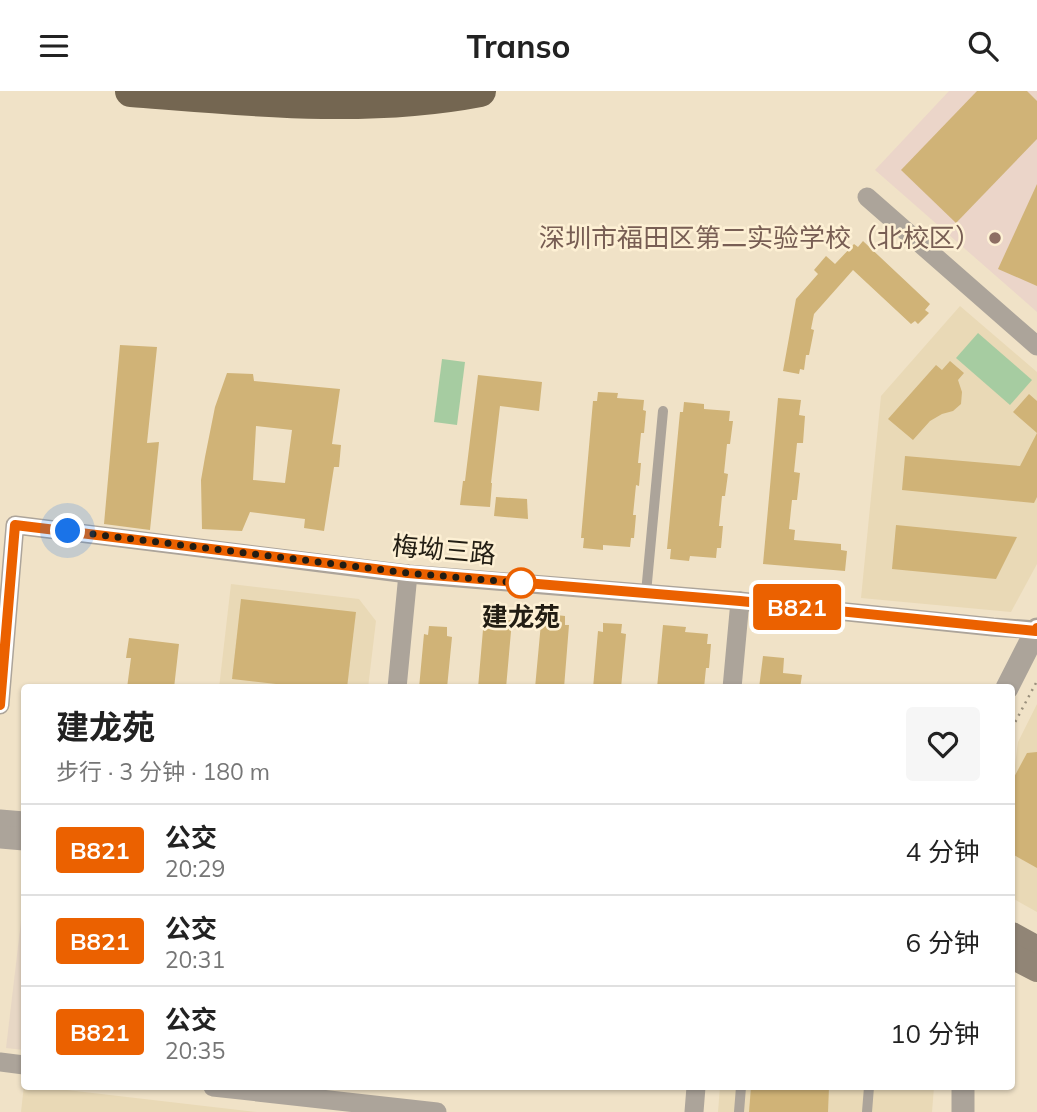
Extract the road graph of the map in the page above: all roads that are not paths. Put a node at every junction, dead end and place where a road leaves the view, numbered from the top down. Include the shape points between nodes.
1 (131, 91) edge
2 (480, 91) edge
3 (867, 197) dead end
4 (1037, 346) edge
5 (663, 411) dead end
6 (408, 573) junction
7 (646, 593) junction
8 (740, 601) junction
9 (1037, 630) edge
10 (397, 684) edge
11 (732, 684) edge
12 (1009, 684) edge
13 (0, 705) edge
14 (0, 821) edge
15 (21, 823) edge
16 (0, 837) edge
17 (21, 839) edge
18 (1015, 937) edge
19 (1037, 949) edge
20 (1015, 958) edge
21 (1037, 969) edge
22 (0, 1062) edge
23 (21, 1065) edge
24 (267, 1090) edge
25 (695, 1090) edge
26 (741, 1090) edge
27 (869, 1090) edge
28 (963, 1090) edge
29 (357, 1095) edge
30 (438, 1112) edge
31 (694, 1112) edge
32 (738, 1112) edge
33 (867, 1112) edge
34 (963, 1112) edge

1 - 2 highway via 333,102 401,102
3 - 4 street
5 - 7 lane
6 - 7 street, 梅坳三路
6 - 10 street
6 - 13 street, 梅坳三路 via 15,525
7 - 8 street, 梅坳三路
8 - 9 street, 梅坳三路
8 - 11 street
9 - 12 street
14 - 15 street
16 - 17 street
18 - 19 main road
20 - 21 main road
22 - 23 street
24 - 29 street
25 - 31 street
26 - 32 lane
27 - 33 lane
28 - 34 street
29 - 30 street

